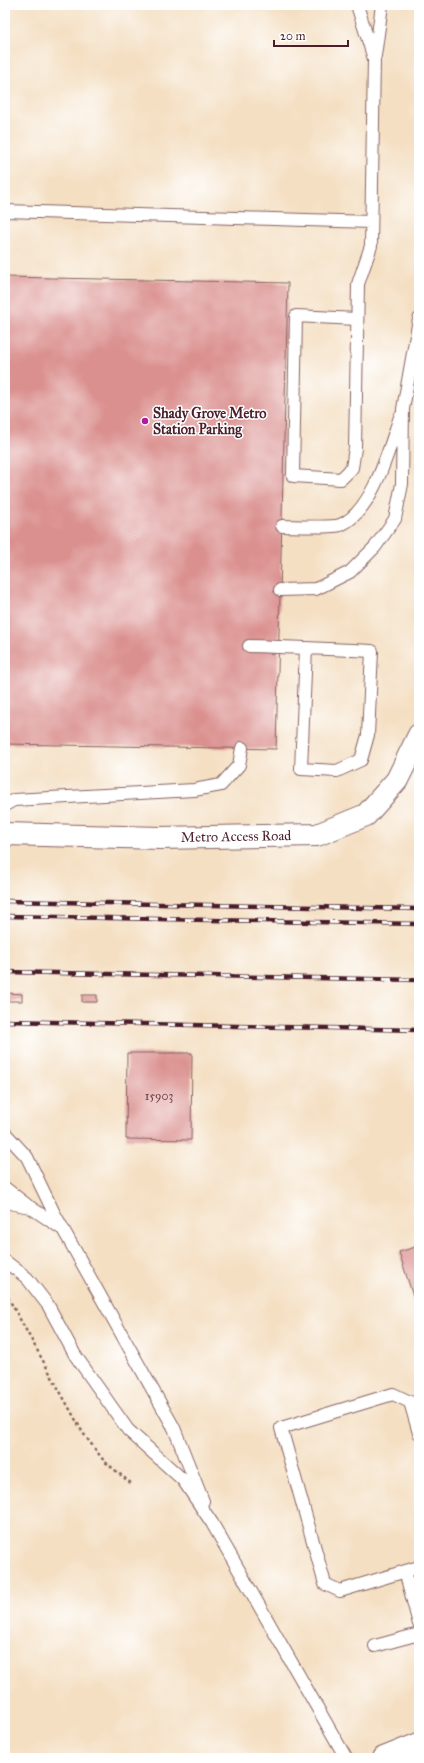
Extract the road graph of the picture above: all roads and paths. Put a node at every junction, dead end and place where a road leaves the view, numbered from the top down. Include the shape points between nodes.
1 (357, 5) edge
2 (382, 5) edge
3 (374, 59) junction
4 (5, 211) edge
5 (371, 222) junction
6 (357, 319) junction
7 (419, 319) edge
8 (403, 409) junction
9 (282, 526) dead end
10 (280, 590) dead end
11 (249, 646) dead end
12 (306, 648) junction
13 (419, 734) edge
14 (242, 748) dead end
15 (5, 805) edge
16 (5, 834) edge
17 (5, 1133) edge
18 (5, 1188) edge
19 (5, 1202) edge
20 (30, 1207) junction
21 (64, 1230) junction
22 (5, 1261) edge
23 (5, 1292) edge
24 (419, 1433) edge
25 (133, 1485) dead end
26 (212, 1523) junction
27 (419, 1567) edge
28 (405, 1571) junction
29 (419, 1624) edge
30 (419, 1634) edge
31 (375, 1646) dead end
32 (419, 1744) edge
33 (346, 1758) edge
34 (384, 1758) edge

1 - 3 lane
2 - 3 lane
3 - 5 lane
4 - 5 lane
5 - 6 lane via 371,246 358,284
6 - 6 lane via 292,316 293,476 341,479 352,468 355,448
7 - 8 lane
8 - 9 lane via 377,482 357,514 339,525
8 - 10 lane via 402,484 395,519 375,547 350,572 316,589
11 - 12 lane
12 - 12 lane via 372,651 368,735 361,760 337,771 301,769
13 - 16 main road, Metro Access Road via 397,780 366,815 317,835 161,838
14 - 15 lane via 239,765 221,785 194,790 14,800
17 - 21 lane via 27,1157
18 - 20 lane
19 - 20 lane
20 - 21 lane
21 - 26 lane via 174,1428
22 - 26 lane via 27,1278 48,1305 75,1355 128,1430 183,1480
23 - 25 path via 83,1433 104,1461
24 - 28 lane via 410,1402 393,1394 281,1428 326,1584 340,1591
26 - 33 lane
27 - 28 lane
28 - 29 lane
30 - 31 lane
32 - 34 main road

